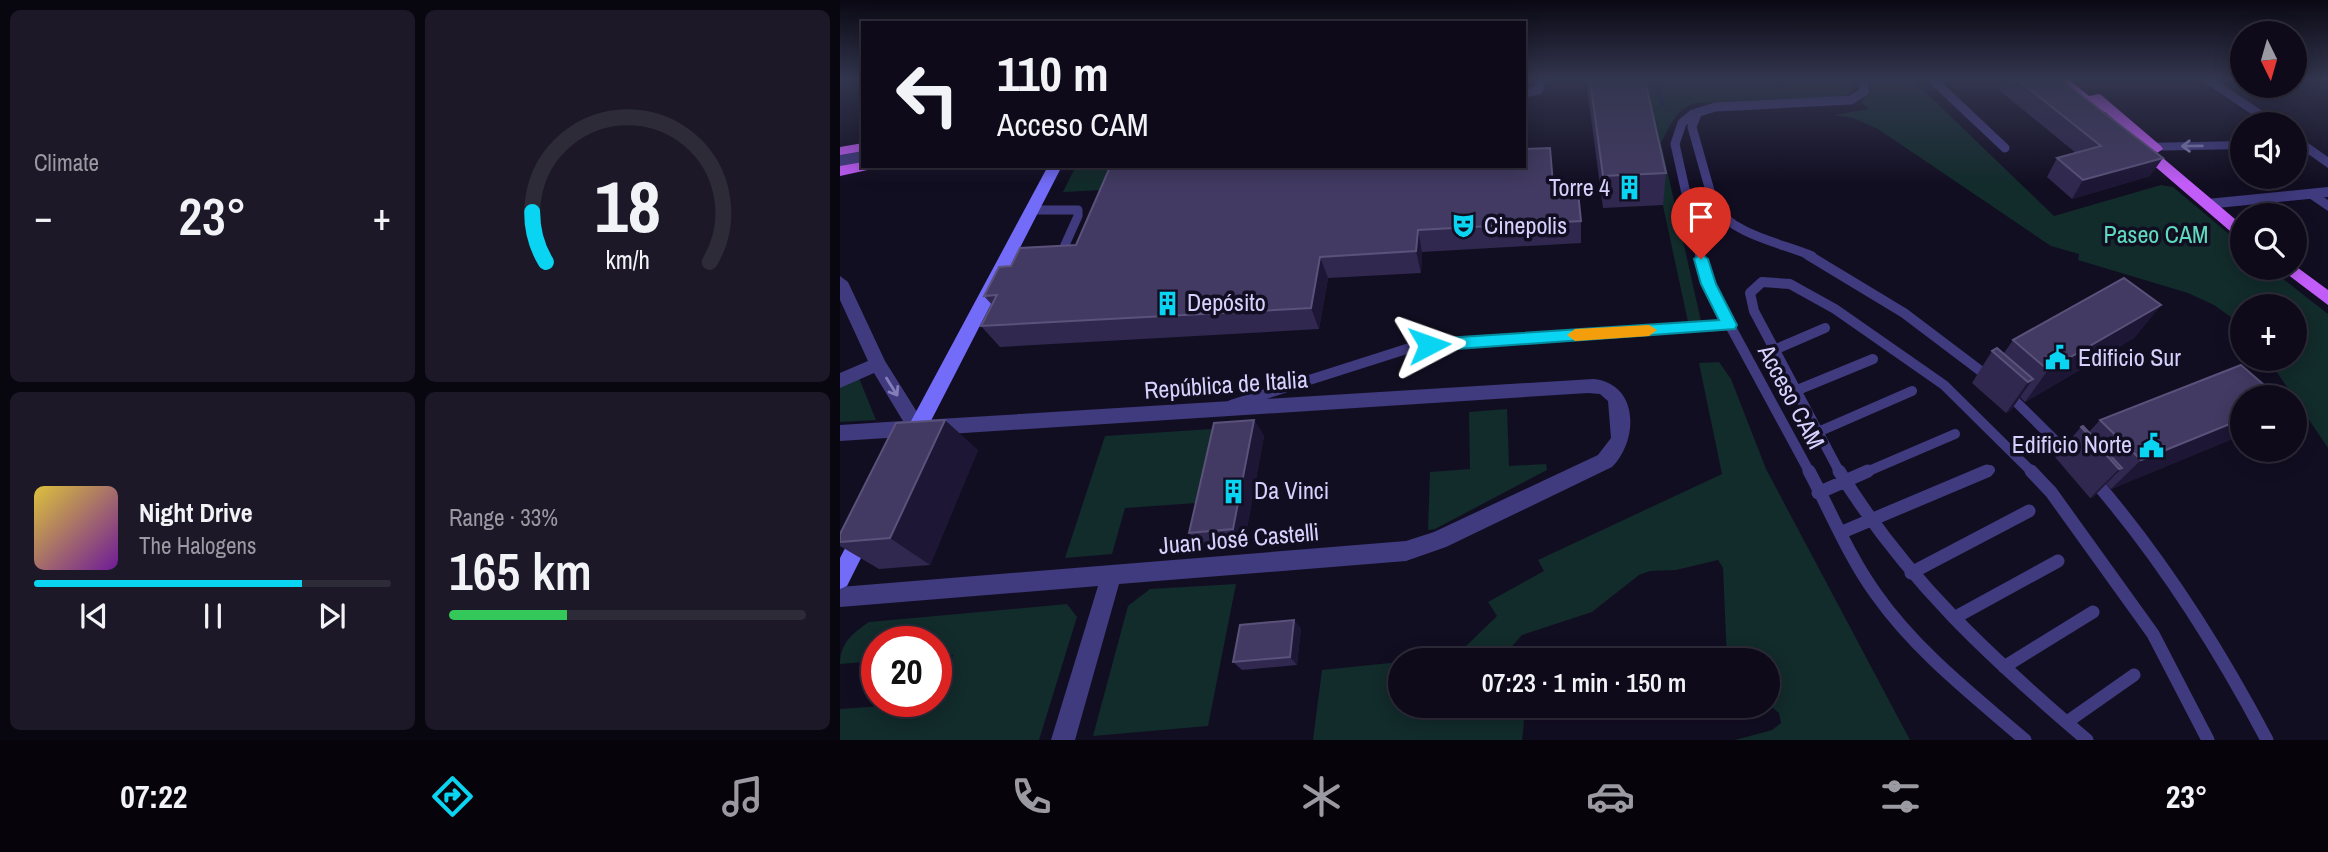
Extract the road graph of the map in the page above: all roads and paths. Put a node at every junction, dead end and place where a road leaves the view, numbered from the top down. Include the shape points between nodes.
1 (1695, 115) edge
2 (1697, 115) edge
3 (1970, 115) edge
4 (2106, 115) edge
5 (2113, 115) edge
6 (2230, 145) edge
7 (861, 147) edge
8 (2148, 147) junction
9 (2005, 148) dead end
10 (2307, 148) edge
11 (840, 150) edge
12 (861, 153) edge
13 (840, 157) edge
14 (861, 160) edge
15 (2328, 164) edge
16 (840, 165) edge
17 (861, 167) edge
18 (1054, 168) edge
19 (840, 171) edge
20 (2328, 191) edge
21 (2311, 193) junction
22 (2213, 204) junction
23 (2328, 207) edge
24 (1032, 210) junction
25 (2230, 214) edge
26 (2230, 221) edge
27 (1060, 257) edge
28 (2307, 272) edge
29 (2303, 280) edge
30 (840, 282) edge
31 (2328, 287) edge
32 (2328, 299) edge
33 (1730, 325) junction
34 (1825, 328) dead end
35 (1774, 349) junction
36 (1873, 359) dead end
37 (878, 364) junction
38 (840, 381) edge
39 (1795, 391) junction
40 (1912, 391) dead end
41 (1220, 410) junction
42 (917, 428) junction
43 (1818, 432) junction
44 (840, 433) edge
45 (1955, 434) dead end
46 (1617, 449) joint
47 (899, 463) edge
48 (1990, 470) dead end
49 (1847, 481) junction
50 (1818, 493) junction
51 (2029, 511) dead end
52 (1872, 520) junction
53 (870, 521) edge
54 (1840, 533) junction
55 (2058, 561) dead end
56 (1911, 573) junction
57 (1111, 576) junction
58 (840, 579) edge
59 (840, 597) edge
60 (2093, 612) dead end
61 (1954, 618) junction
62 (2004, 667) junction
63 (2134, 675) dead end
64 (2067, 722) junction
65 (1063, 740) edge
66 (2025, 740) edge
67 (2087, 740) edge
68 (2208, 740) edge
69 (2267, 740) edge

1 - 33 lane, Acceso CAM via 1676,130 1675,144 1704,272
2 - 69 lane via 1692,127 1720,215 1799,250 1890,304 1989,377 2042,426 2099,486 2150,552 2205,633
3 - 9 lane
4 - 8 main road
5 - 8 main road
6 -> 8 street
7 - 11 main road
8 - 22 main road
10 - 15 street
12 - 13 lane
14 - 16 lane
17 - 19 main road
18 - 24 main road
20 - 21 street
21 - 22 street
21 - 23 street
22 - 25 main road
22 - 26 main road
24 - 27 lane via 1078,210
24 - 42 main road
28 - 31 main road
29 - 32 main road
30 - 37 street
33 - 41 lane via 1416,346
33 - 50 lane, Acceso CAM
34 - 35 lane
35 - 39 lane
35 - 68 lane via 1750,293 1762,282 1790,284 1835,309 1944,385 2051,492 2153,634
36 - 39 lane
37 - 38 street
37 -> 42 street
39 - 43 lane
40 - 43 lane
41 - 42 street, República de Italia
41 - 46 street, República de Italia via 1588,386 1613,393 1621,433
42 - 44 street, República de Italia
42 - 47 main road
43 - 49 lane
45 - 49 lane
46 - 57 street, Juan José Castelli via 1593,467 1406,551
48 - 52 lane
49 - 50 lane
49 - 52 lane
50 - 54 lane, Acceso CAM
51 - 56 lane
52 - 54 lane
52 - 56 lane
53 - 58 main road
54 - 66 lane, Acceso CAM via 1874,592 1908,635
55 - 61 lane
56 - 61 lane
57 - 59 street, Juan José Castelli
57 - 65 street
60 - 62 lane
61 - 62 lane
62 - 64 lane
63 - 64 lane
64 - 67 lane

